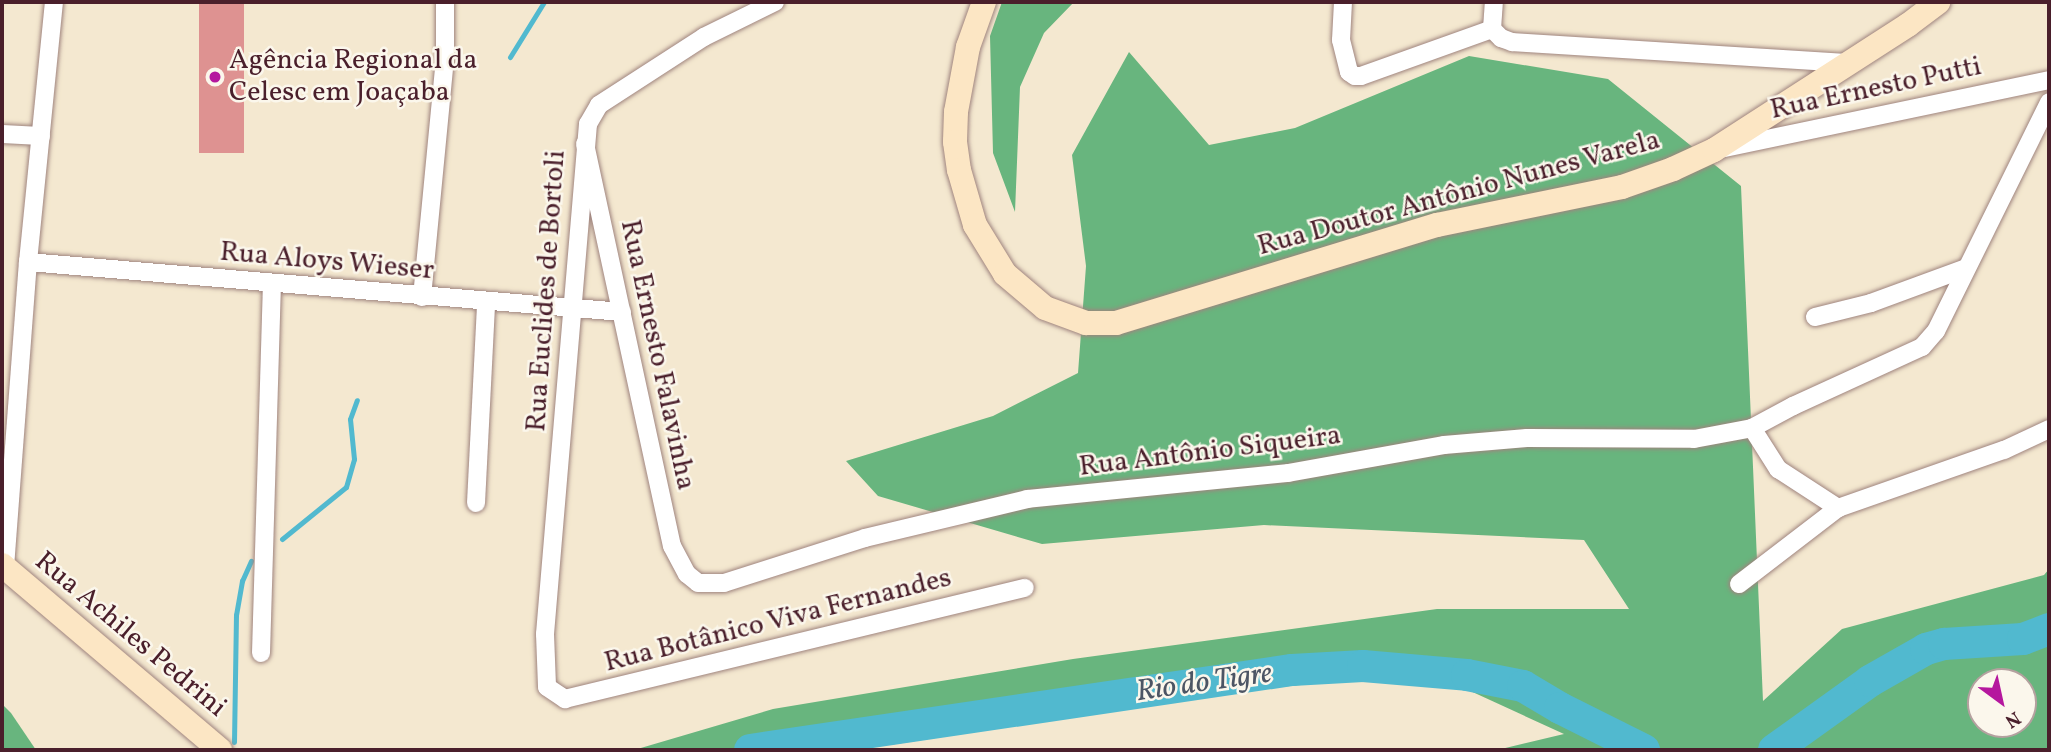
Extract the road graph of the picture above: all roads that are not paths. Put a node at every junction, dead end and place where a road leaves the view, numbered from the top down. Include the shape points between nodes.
1 (54, 2) edge
2 (445, 2) edge
3 (775, 2) edge
4 (984, 2) edge
5 (1343, 2) edge
6 (1494, 2) edge
7 (1938, 2) edge
8 (1492, 29) junction
9 (1845, 63) junction
10 (2049, 79) edge
11 (2049, 102) edge
12 (2, 134) edge
13 (41, 136) junction
14 (584, 144) junction
15 (1714, 150) junction
16 (28, 262) junction
17 (1966, 268) junction
18 (272, 284) junction
19 (422, 297) junction
20 (486, 303) junction
21 (573, 310) junction
22 (622, 312) junction
23 (1815, 317) dead end
24 (1752, 429) junction
25 (2049, 429) edge
26 (476, 503) dead end
27 (1838, 508) junction
28 (3, 566) edge
29 (687, 574) joint
30 (1739, 584) dead end
31 (1025, 588) dead end
32 (261, 653) dead end
33 (547, 687) joint
34 (220, 750) edge

1 - 13 street
2 - 19 street via 445,60
3 - 14 street, Rua Euclides de Bortoli via 704,37 599,105 592,113
4 - 15 street, Rua Doutor Antônio Nunes Varela via 968,47 956,112 955,142 965,196 975,225 1005,274 1045,307 1086,323 1116,323 1437,225 1622,187
5 - 8 street via 1341,40 1354,76
6 - 8 street
7 - 9 street, Rua Doutor Antônio Nunes Varela
8 - 9 street via 1512,42
9 - 15 street, Rua Doutor Antônio Nunes Varela
10 - 15 street, Rua Ernesto Putti
11 - 17 street, Rua Antônio Siqueira
12 - 13 street
13 - 16 street
14 - 21 street, Rua Euclides de Bortoli
14 - 22 street, Rua Ernesto Falavinha
16 - 18 street, Rua Aloys Wieser
16 - 28 street
17 - 23 street via 1871,303
17 - 24 street, Rua Antônio Siqueira via 1936,331 1922,347
18 - 19 street, Rua Aloys Wieser
18 - 32 street
19 - 20 street, Rua Aloys Wieser
20 - 21 street, Rua Aloys Wieser
20 - 26 street
21 - 22 street, Rua Aloys Wieser
21 - 33 street, Rua Euclides de Bortoli via 545,634
22 - 29 street, Rua Ernesto Falavinha via 672,546
24 - 27 street via 1778,469
24 - 29 street, Rua Antônio Siqueira via 1693,439 1527,438 1444,444 1289,473 1027,499 865,538 724,583 698,583
25 - 27 street via 2004,450
27 - 30 street
28 - 34 street, Rua Achiles Pedrini
31 - 33 street, Rua Botânico Viva Fernandes via 565,699

